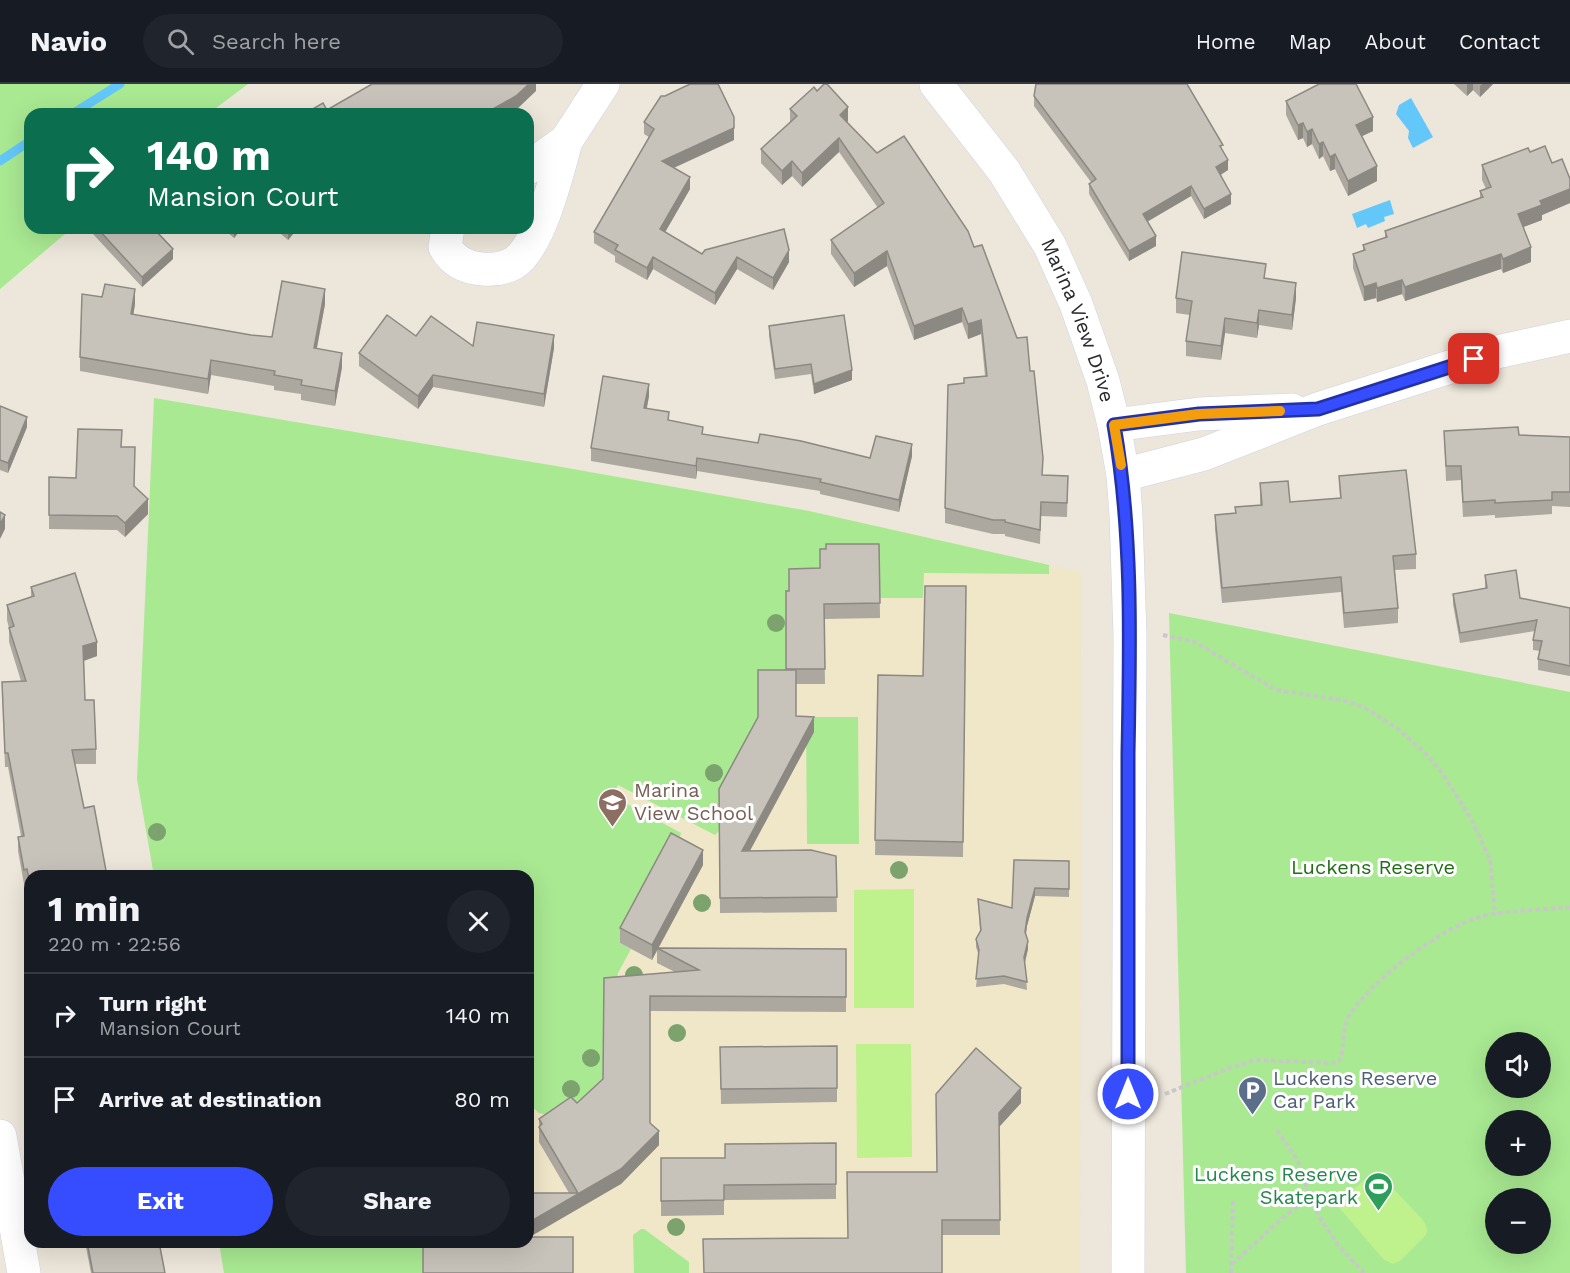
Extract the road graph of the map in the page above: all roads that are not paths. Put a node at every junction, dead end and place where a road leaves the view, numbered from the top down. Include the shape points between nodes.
1 (603, 84) edge
2 (936, 84) edge
3 (566, 141) junction
4 (534, 164) edge
5 (447, 234) edge
6 (1570, 336) edge
7 (1318, 409) junction
8 (1114, 425) junction
9 (1123, 475) junction
10 (0, 1136) edge
11 (24, 1273) edge
12 (1128, 1273) edge

1 - 3 street
2 - 8 street, Marina View Drive via 1004,171 1050,246 1092,345
3 - 4 street
3 - 5 street via 554,188 531,242 514,263 492,270 468,266 450,255 445,247
6 - 7 street via 1497,352
7 - 8 street via 1199,414
7 - 9 street via 1204,454
8 - 9 street, Marina View Drive
9 - 12 street, Marina View Drive via 1130,636
10 - 11 street

